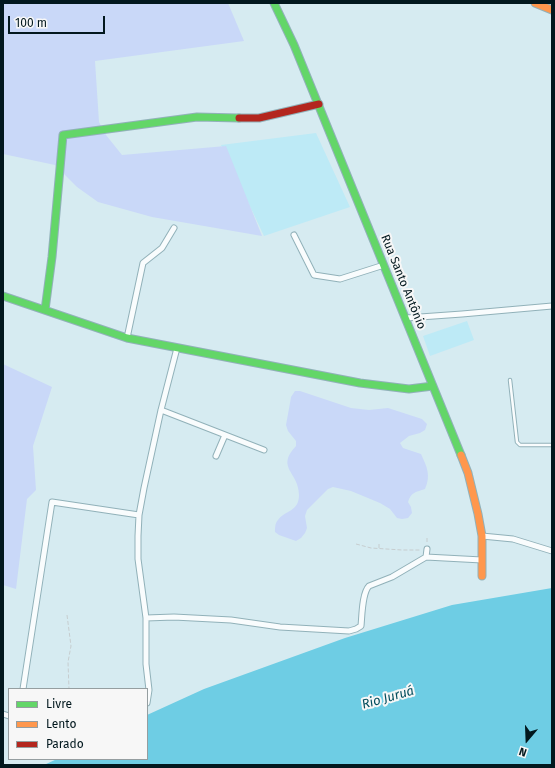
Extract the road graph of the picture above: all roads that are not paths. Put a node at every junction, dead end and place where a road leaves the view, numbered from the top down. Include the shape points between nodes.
1 (274, 3) edge
2 (535, 3) edge
3 (552, 10) edge
4 (319, 104) junction
5 (174, 228) dead end
6 (294, 235) dead end
7 (384, 265) junction
8 (3, 296) edge
9 (552, 306) edge
10 (45, 310) junction
11 (406, 318) junction
12 (127, 338) junction
13 (177, 348) junction
14 (510, 380) dead end
15 (433, 386) junction
16 (161, 410) junction
17 (225, 435) junction
18 (552, 445) edge
19 (264, 450) dead end
20 (216, 456) dead end
21 (139, 515) junction
22 (482, 536) junction
23 (427, 550) road end
24 (552, 551) edge
25 (426, 557) junction
26 (482, 560) junction
27 (482, 576) dead end
28 (146, 618) junction
29 (23, 688) edge
30 (148, 696) edge

1 - 4 street, Rua Santo Antônio
2 - 3 street
4 - 7 street, Rua Santo Antônio
4 - 10 street via 259,118 197,117 63,135
5 - 12 street via 162,248 143,263
6 - 7 street via 314,275 340,279
7 - 11 street, Rua Santo Antônio
8 - 10 street
9 - 11 street
10 - 12 street
11 - 15 street, Rua Santo Antônio
12 - 13 street
13 - 15 street via 360,383 409,389
13 - 16 street
14 - 18 lane via 516,442 520,445
15 - 22 street, Rua Santo Antônio via 468,473
16 - 17 street
16 - 21 street
17 - 19 street
17 - 20 street
21 - 28 street via 138,559
21 - 29 street via 52,502
22 - 24 street via 513,539
22 - 26 street, Rua Santo Antônio
23 - 25 street
25 - 26 street
25 - 28 street via 392,577 366,588 361,626 349,631 280,627 231,620
26 - 27 street, Rua Santo Antônio
28 - 30 street

